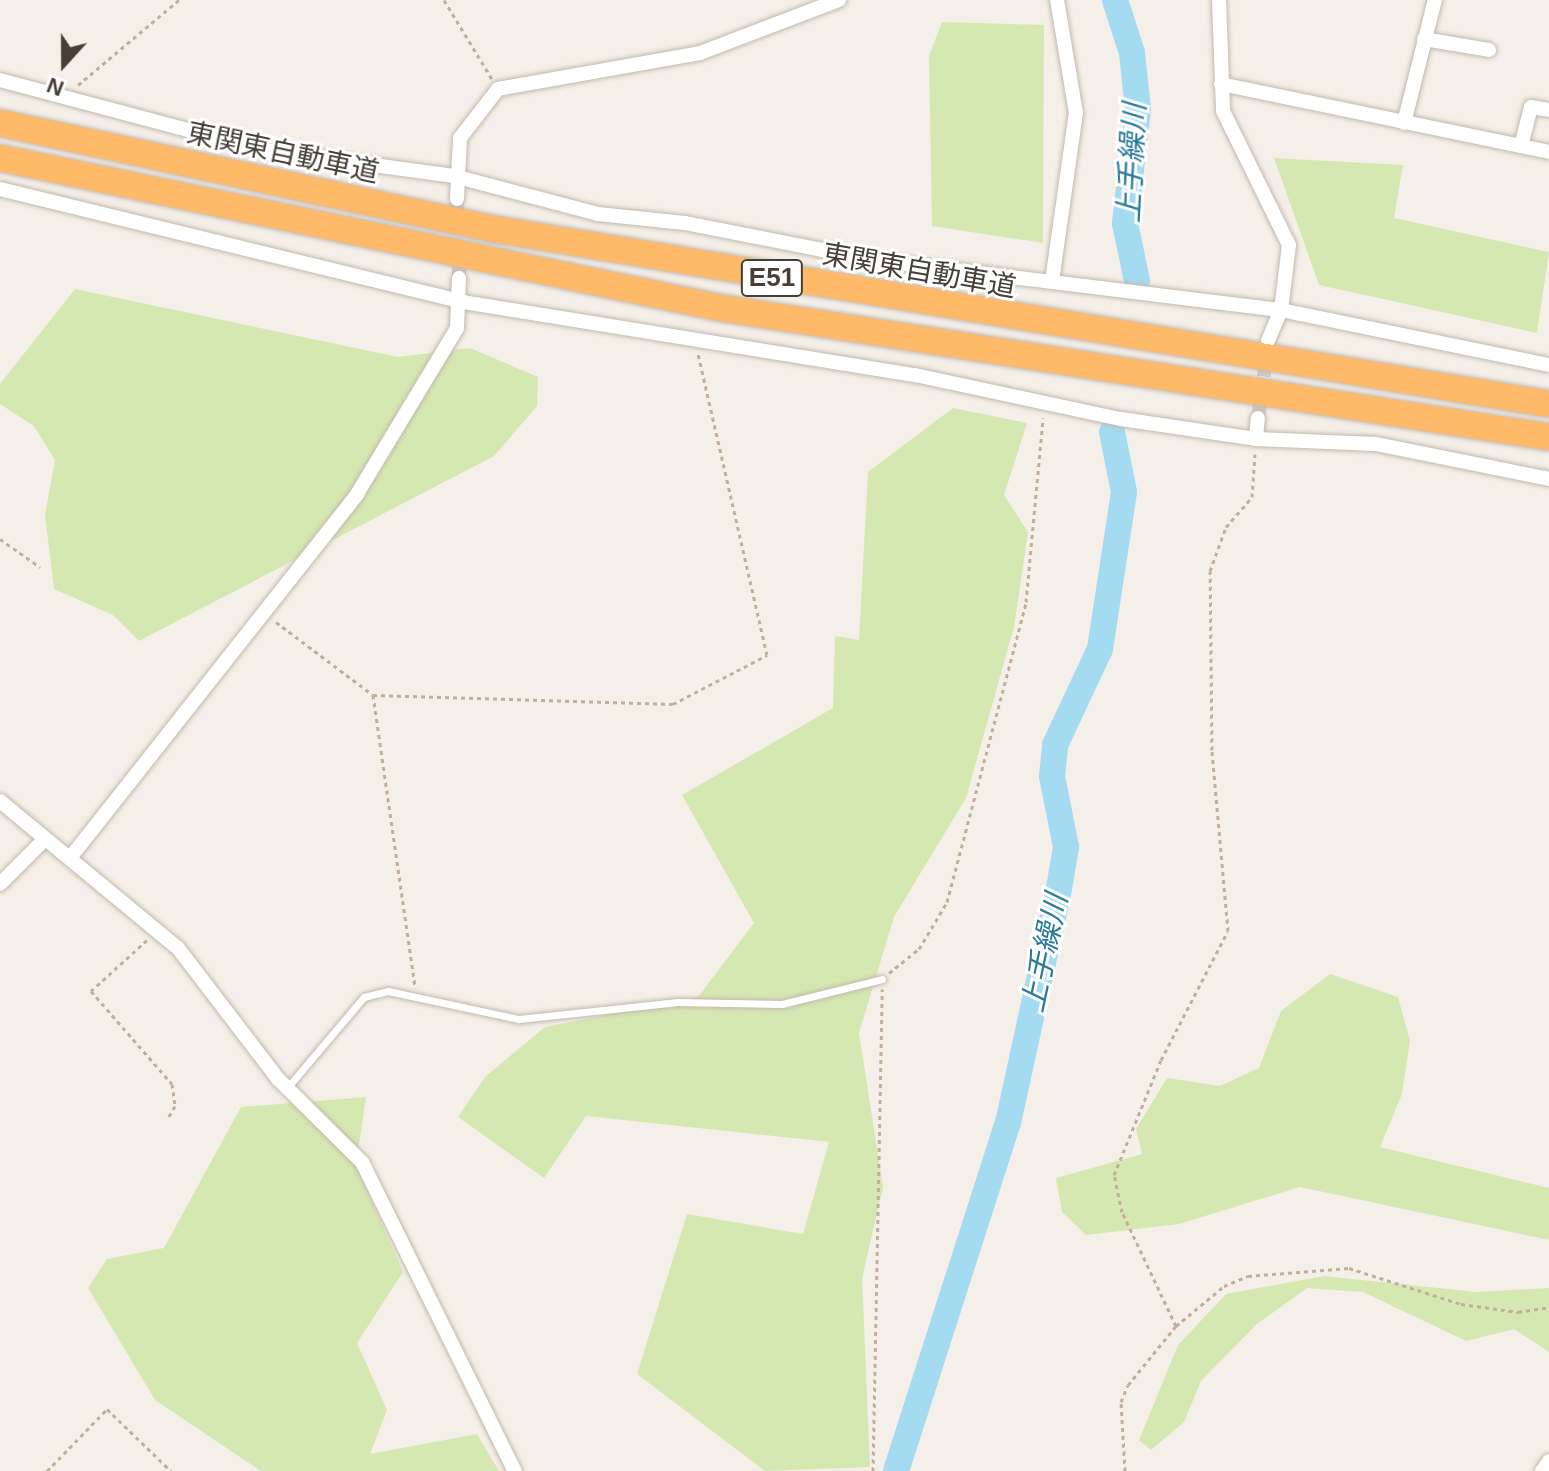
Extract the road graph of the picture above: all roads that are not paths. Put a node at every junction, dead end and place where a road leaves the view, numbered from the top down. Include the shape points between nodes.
1 (839, 0) edge
2 (1057, 0) edge
3 (1219, 0) edge
4 (1434, 0) edge
5 (1424, 39) junction
6 (1489, 50) dead end
7 (0, 80) edge
8 (1221, 84) junction
9 (1549, 110) edge
10 (0, 123) edge
11 (1404, 123) junction
12 (1521, 146) junction
13 (1549, 152) edge
14 (0, 158) edge
15 (454, 176) junction
16 (0, 189) edge
17 (457, 199) tunnel mouth
18 (459, 278) tunnel mouth
19 (1052, 281) junction
20 (463, 302) junction
21 (1281, 310) junction
22 (1268, 340) tunnel mouth
23 (1549, 365) edge
24 (1549, 404) edge
25 (1258, 418) tunnel mouth
26 (1549, 437) edge
27 (1256, 439) junction
28 (1549, 479) edge
29 (0, 801) edge
30 (45, 839) junction
31 (70, 858) junction
32 (0, 884) edge
33 (882, 979) road end
34 (286, 1089) junction
35 (1549, 1461) edge
36 (515, 1471) edge
37 (1542, 1471) edge

1 - 15 street via 700,53 498,89 460,138
2 - 19 street via 1076,113
3 - 8 street
4 - 5 street
5 - 6 street
5 - 11 street
7 - 15 street via 264,150
8 - 11 street
8 - 21 street via 1233,142 1289,245
9 - 12 street via 1531,107
10 - 24 highway, 東関東自動車道 / E51 via 494,229
11 - 12 street
12 - 13 street
14 - 26 highway, E51 via 268,219 721,308
15 - 17 street
15 - 19 street via 598,214 873,260
16 - 20 street via 336,277
18 - 20 street
19 - 21 street
20 - 27 street via 694,336 1045,406
20 - 31 street via 457,328 357,494
21 - 22 street
21 - 23 street
25 - 27 street
27 - 28 street via 1376,444
29 - 30 street
30 - 31 street
30 - 32 street
31 - 34 street via 158,930
33 - 34 lane via 782,1004 678,1002 519,1019 388,991 364,997
34 - 36 street via 362,1162
35 - 37 street

